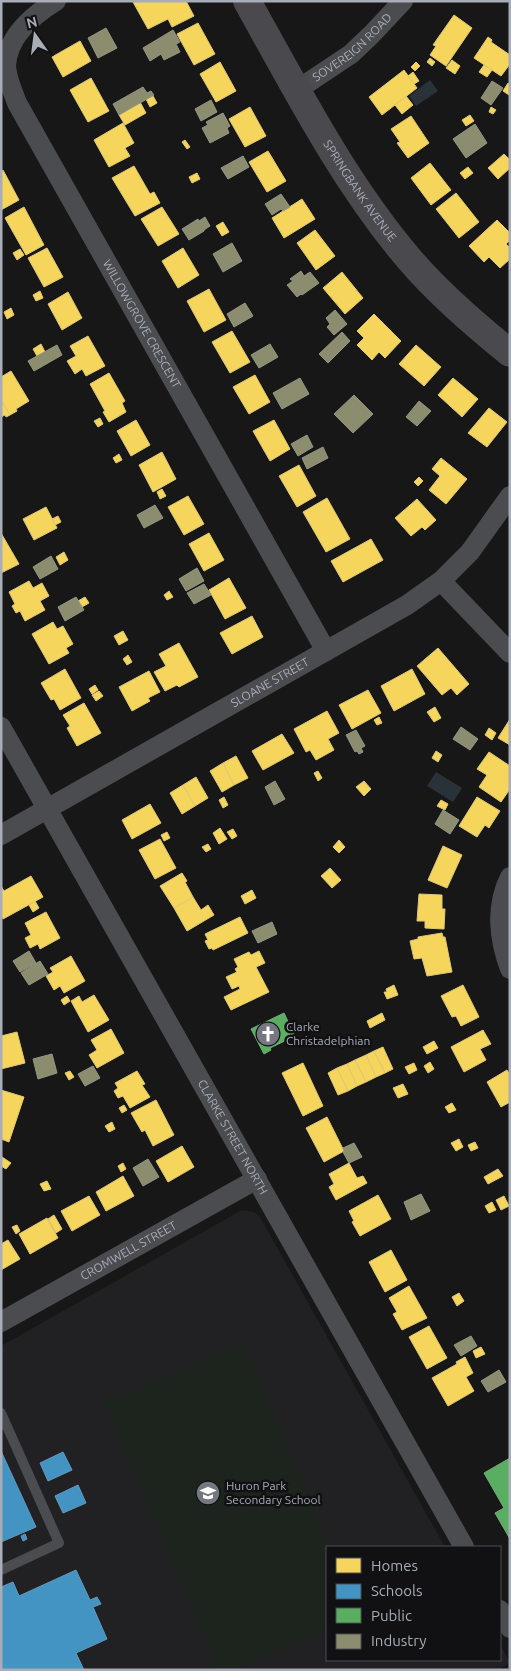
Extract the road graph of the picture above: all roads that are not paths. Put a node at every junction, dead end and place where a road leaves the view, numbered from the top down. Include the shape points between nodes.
1 (56, 1) edge
2 (247, 1) edge
3 (403, 1) edge
4 (297, 90) junction
5 (510, 353) edge
6 (510, 496) edge
7 (441, 581) junction
8 (326, 651) junction
9 (510, 652) edge
10 (1, 728) edge
11 (47, 810) junction
12 (1, 835) edge
13 (510, 878) edge
14 (510, 969) edge
15 (257, 1179) junction
16 (1, 1322) edge
17 (1, 1413) edge
18 (463, 1546) edge
19 (1, 1570) edge
20 (501, 1612) edge
21 (510, 1628) edge

1 - 8 street, WILLOWGROVE CRESCENT via 38,12 11,46 6,65 17,103
2 - 4 main road, SPRINGBANK AVENUE
3 - 4 street, SOVEREIGN ROAD via 351,54
4 - 5 main road, SPRINGBANK AVENUE via 378,221 470,321
6 - 7 street, SLOANE STREET via 470,552
7 - 8 street, SLOANE STREET via 407,605
7 - 9 street
8 - 11 street, SLOANE STREET
10 - 11 street, CLARKE STREET NORTH
11 - 12 street, SLOANE STREET
11 - 15 street, CLARKE STREET NORTH
13 - 14 street via 503,893 500,921
15 - 16 street, CROMWELL STREET
15 - 18 street, CLARKE STREET NORTH
17 - 19 lane via 59,1543
20 - 21 street

